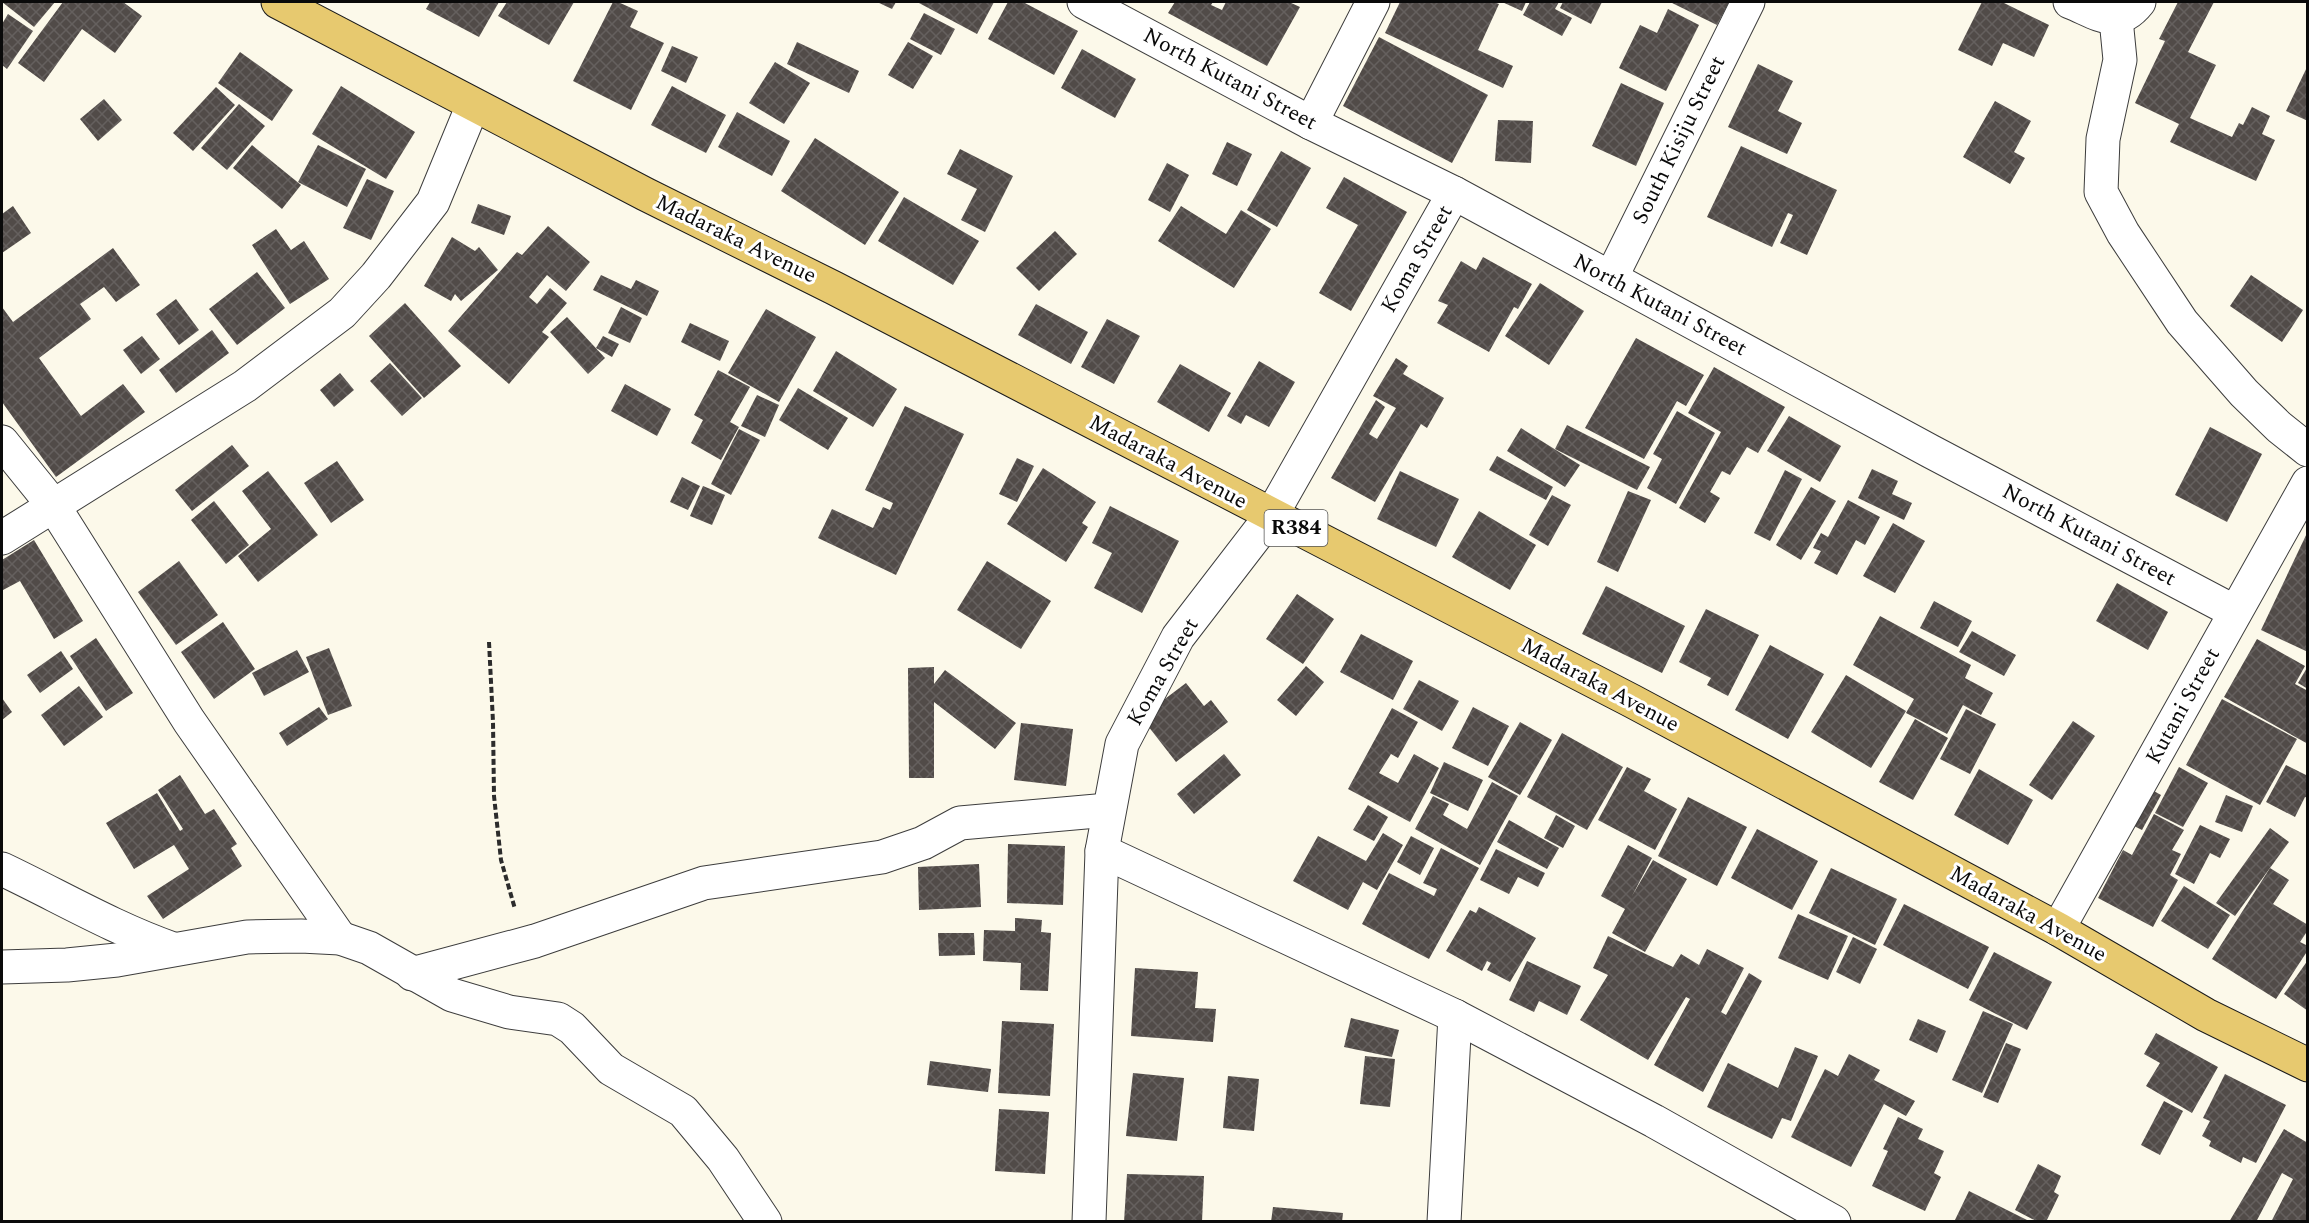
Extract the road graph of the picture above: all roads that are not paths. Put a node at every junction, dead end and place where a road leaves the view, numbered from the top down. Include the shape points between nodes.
1 (278, 2) edge
2 (1083, 2) edge
3 (1373, 2) edge
4 (1748, 2) edge
5 (2070, 2) edge
6 (2128, 10) edge
7 (473, 105) junction
8 (1311, 123) junction
9 (1454, 193) junction
10 (1611, 278) junction
11 (2, 442) edge
12 (2307, 450) edge
13 (2307, 483) edge
14 (53, 505) junction
15 (1272, 516) junction
16 (2, 538) edge
17 (2235, 612) junction
18 (1108, 810) junction
19 (1102, 851) junction
20 (2, 869) edge
21 (2058, 929) junction
22 (340, 938) junction
23 (174, 950) junction
24 (2, 967) edge
25 (412, 974) junction
26 (1455, 1016) junction
27 (2307, 1065) edge
28 (765, 1221) edge
29 (1089, 1221) edge
30 (1444, 1221) edge
31 (1834, 1221) edge

1 - 7 main road, Madaraka Avenue / R384
2 - 8 street, North Kutani Street
3 - 8 street
4 - 10 street, South Kisiju Street
5 - 6 street via 2101,15
6 - 12 street via 2103,139 2102,192 2123,233 2182,322 2244,393
7 - 14 street via 433,202 342,313 245,386
7 - 15 main road, Madaraka Avenue / R384
8 - 9 street, North Kutani Street
9 - 10 street, North Kutani Street
9 - 15 street, Koma Street
10 - 17 street, North Kutani Street
11 - 14 street
13 - 17 street, Kutani Street
14 - 16 street
14 - 22 street via 189,721
15 - 18 street, Koma Street via 1173,647 1122,744
15 - 21 main road, Madaraka Avenue / R384 via 1632,701
17 - 21 street, Kutani Street
18 - 19 street, Koma Street
18 - 25 street via 960,823 899,853 704,883 527,942
19 - 26 street
19 - 29 street, Koma Street
20 - 23 street via 136,937
21 - 27 main road, Madaraka Avenue / R384 via 2206,1015
22 - 23 street via 247,937
22 - 25 street via 369,948
23 - 24 street via 67,965
25 - 28 street via 452,994 509,1012 558,1019 572,1028 611,1069 683,1111 723,1159
26 - 30 street
26 - 31 street

